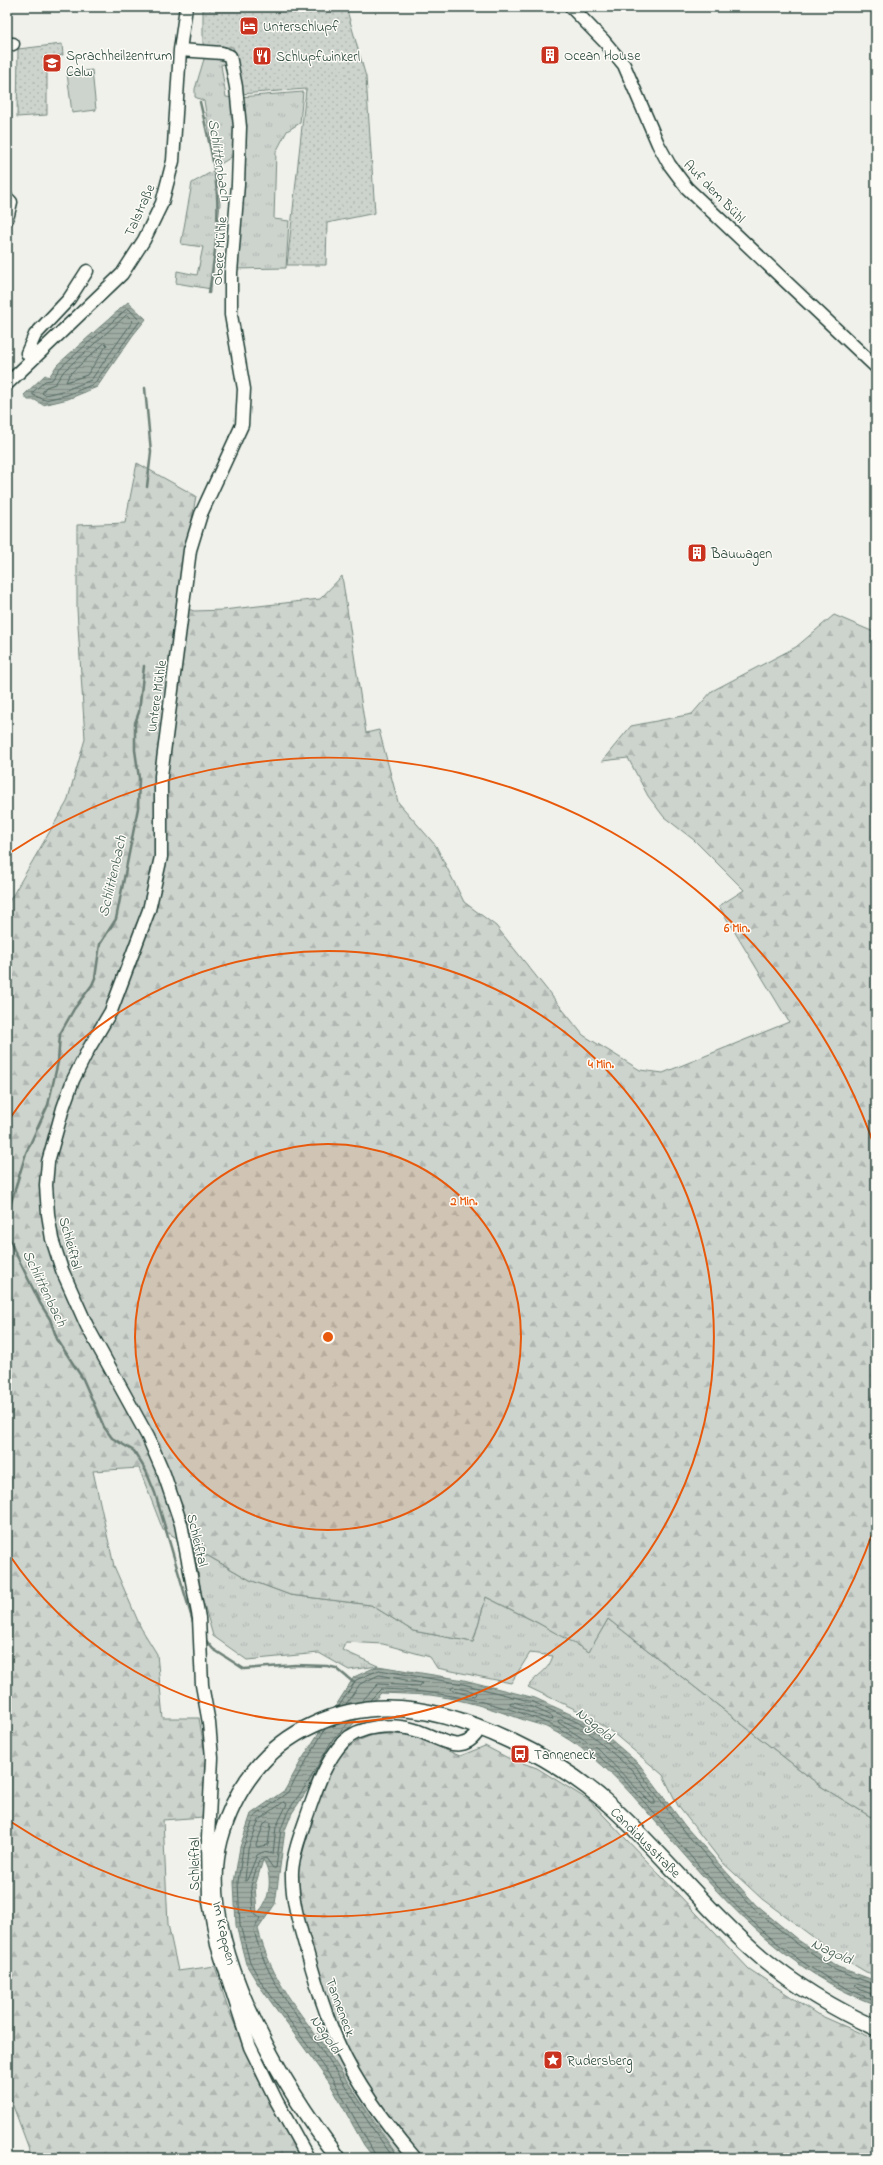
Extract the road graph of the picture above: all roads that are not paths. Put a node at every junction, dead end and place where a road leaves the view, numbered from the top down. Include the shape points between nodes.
1 (186, 7) edge
2 (571, 7) edge
3 (180, 50) junction
4 (9, 200) edge
5 (7, 219) edge
6 (87, 271) dead end
7 (32, 359) junction
8 (876, 367) edge
9 (7, 384) edge
10 (232, 449) joint
11 (132, 952) joint
12 (389, 1708) joint
13 (479, 1729) junction
14 (876, 2028) edge
15 (308, 2158) edge
16 (338, 2158) edge
17 (415, 2158) edge

1 - 3 street, Talstraße
2 - 8 street, Auf dem Bühl via 624,65 658,144 687,188
3 - 7 street, Talstraße via 173,161 162,203 144,240 122,274
3 - 10 street, Obere Mühle via 222,53 230,56 236,87 240,127 231,273 231,315 244,389 242,425
4 - 5 street
6 - 7 street via 70,299 35,334 27,353
7 - 9 street, Talstraße
10 - 11 street, Untere Mühle via 215,480 190,550 161,776 161,857 149,910
11 - 15 street, Schleiftal via 111,1011 82,1062 63,1108 48,1162 48,1214 52,1239 62,1270 87,1326 148,1437 181,1524 199,1618 202,1685 212,1758 208,1838 209,1902 217,1945 250,2047
12 - 13 main road, Candidusstraße via 437,1715
12 - 16 main road, Im Krappen via 345,1713 324,1720 289,1738 259,1763 235,1799 223,1828 216,1868 218,1916 239,1986 260,2035 294,2097
13 - 14 main road, Candidusstraße via 541,1757 586,1786 639,1832 760,1956 825,2003
13 - 17 street, Tanneneck via 476,1736 462,1744 452,1744 413,1729 385,1726 356,1733 344,1741 327,1765 318,1784 294,1856 293,1894 297,1920 320,1998 340,2048 366,2094

